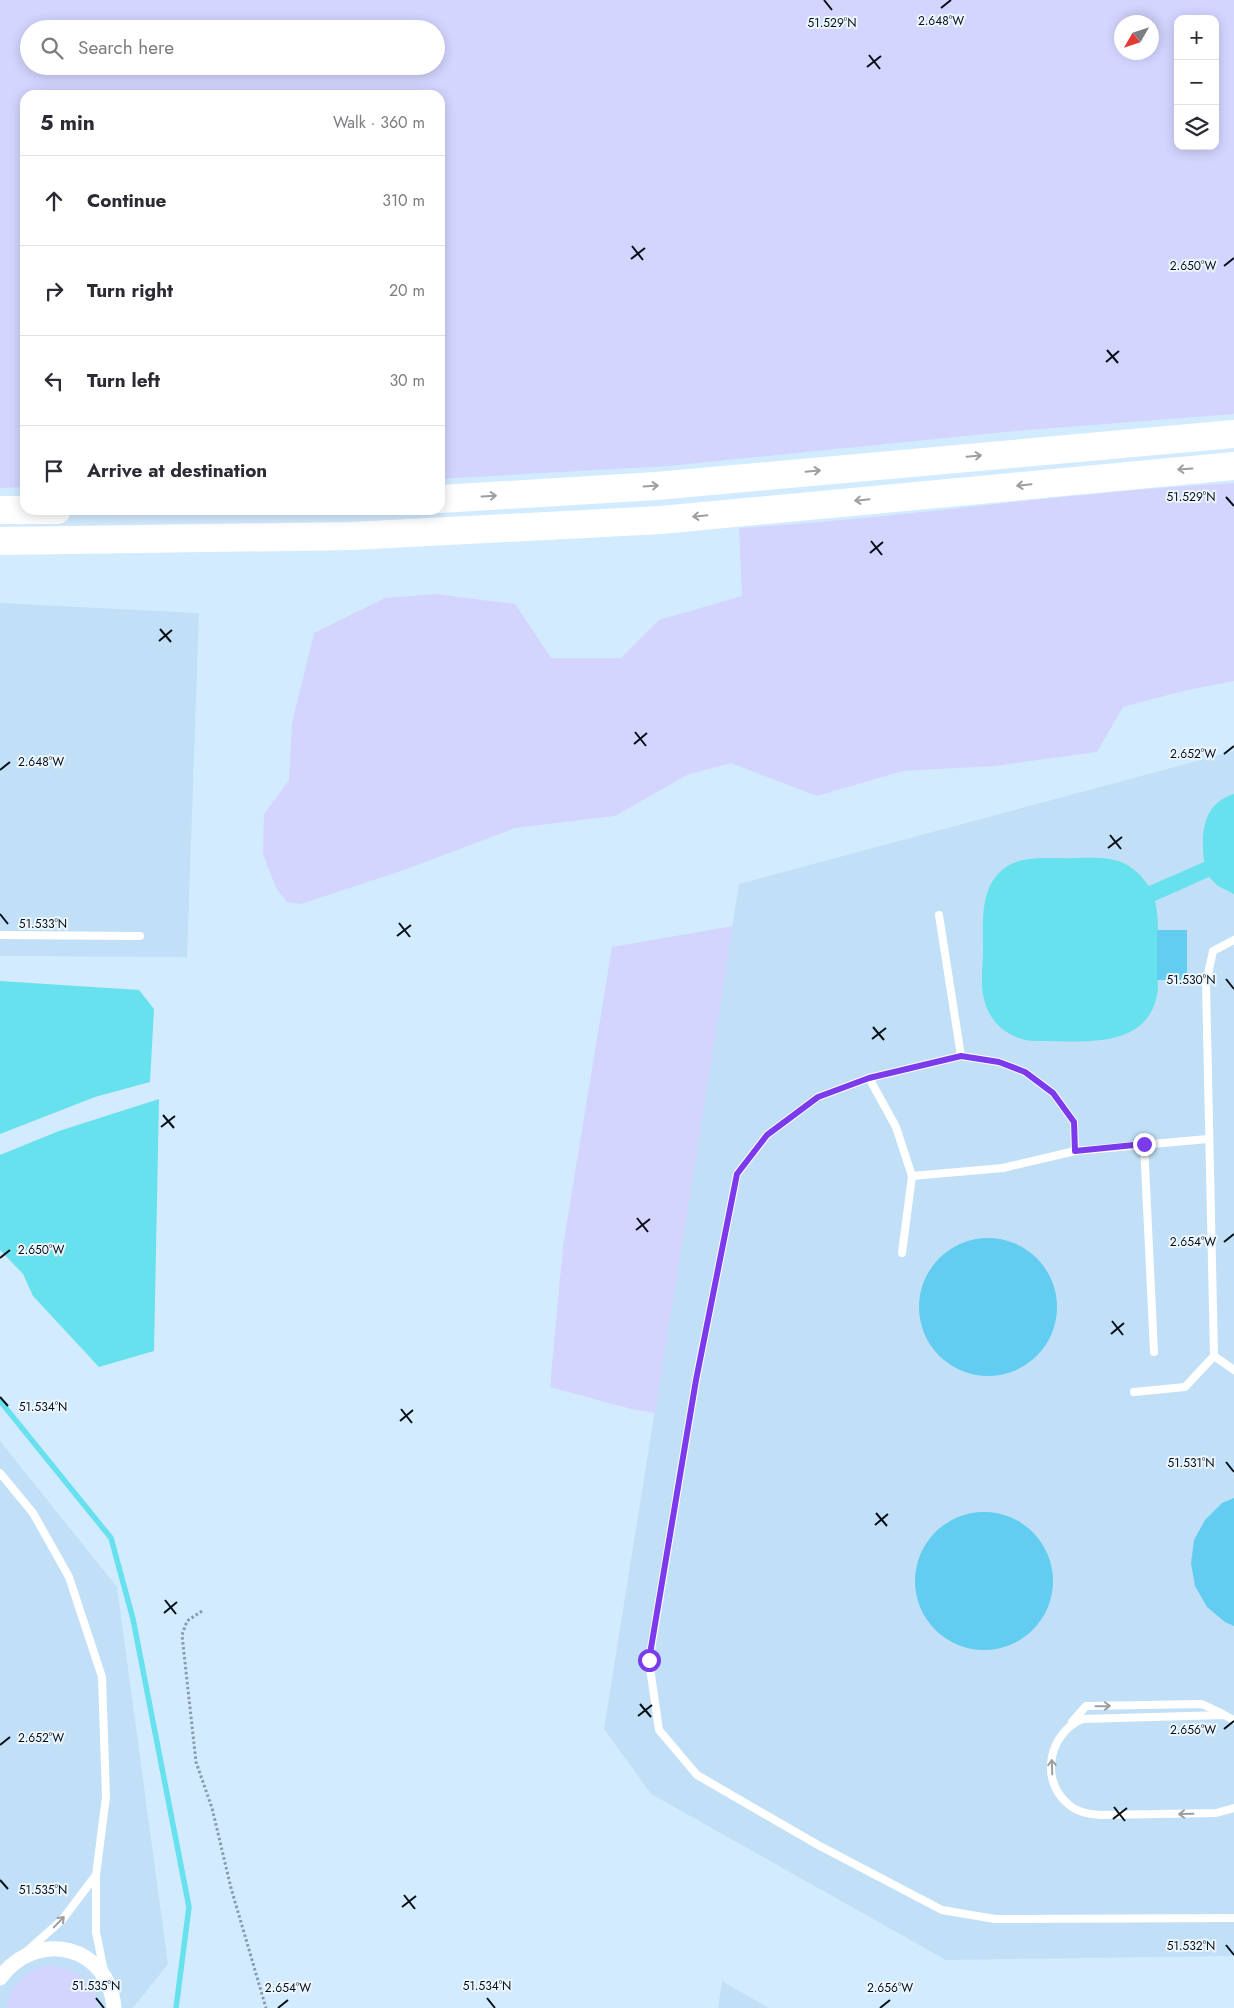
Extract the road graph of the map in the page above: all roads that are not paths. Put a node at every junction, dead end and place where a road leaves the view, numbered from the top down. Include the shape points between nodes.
1 (1234, 434) edge
2 (1234, 466) edge
3 (445, 499) edge
4 (0, 510) edge
5 (20, 510) edge
6 (0, 541) edge
7 (939, 915) dead end
8 (0, 935) edge
9 (140, 936) dead end
10 (1234, 940) edge
11 (961, 1056) junction
12 (869, 1078) junction
13 (1208, 1139) junction
14 (1144, 1144) junction
15 (1075, 1151) junction
16 (912, 1176) junction
17 (902, 1253) dead end
18 (1154, 1352) dead end
19 (1214, 1356) junction
20 (1234, 1370) edge
21 (1134, 1392) dead end
22 (0, 1473) edge
23 (1224, 1715) junction
24 (1234, 1720) edge
25 (1065, 1730) junction
26 (1234, 1808) edge
27 (96, 1876) junction
28 (1234, 1918) edge
29 (24, 1955) junction
30 (5, 1967) edge
31 (105, 1977) junction
32 (0, 1978) edge
33 (114, 2008) edge

3 -> 1 highway via 656,486
2 -> 6 highway via 661,520 352,536
4 - 5 highway
7 - 11 lane
8 - 9 lane
10 - 13 lane via 1213,951 1206,983
11 - 12 lane
11 - 15 lane via 999,1062 1025,1072 1053,1093 1074,1122
12 - 16 lane via 896,1127
12 - 28 lane via 818,1097 767,1135 737,1174 696,1380 649,1660 658,1730 697,1775 818,1845 942,1910 995,1919
13 - 14 lane
13 - 19 lane
14 - 15 lane
14 - 18 lane
15 - 16 lane via 1003,1168
16 - 17 lane
19 - 20 lane
19 - 21 lane via 1185,1388
22 - 27 lane via 33,1513 69,1577 102,1677 106,1797
23 - 24 lane
23 - 25 lane via 1082,1719
25 -> 23 lane via 1086,1706 1202,1704
26 -> 25 lane via 1216,1813 1100,1816 1074,1808 1059,1794 1052,1775 1054,1744
29 -> 27 lane via 62,1920
27 - 31 lane via 96,1932
29 - 30 street
29 - 31 street via 58,1948 74,1952 89,1960
30 - 32 street
31 - 33 street

